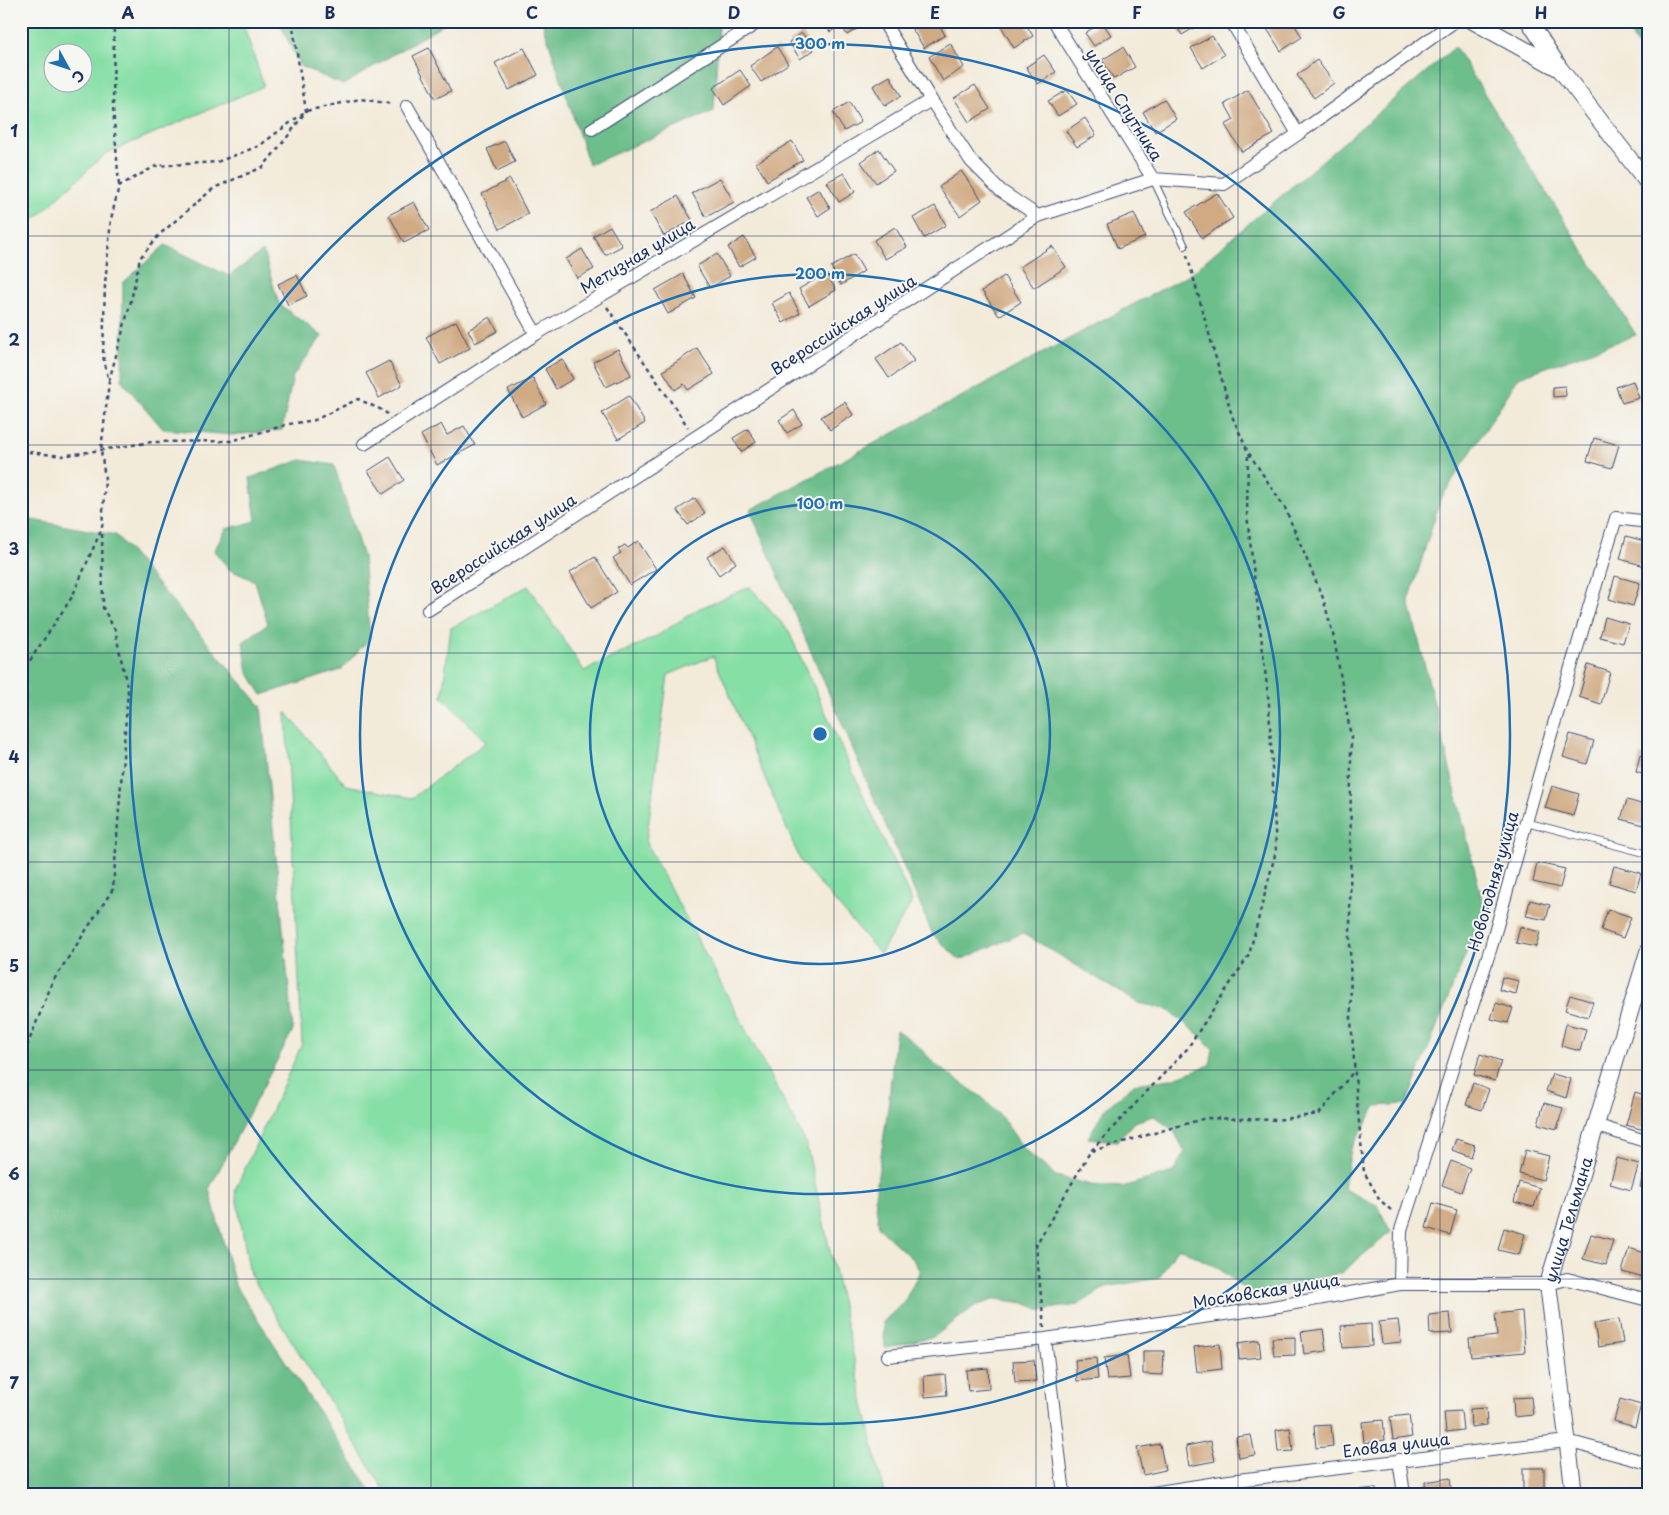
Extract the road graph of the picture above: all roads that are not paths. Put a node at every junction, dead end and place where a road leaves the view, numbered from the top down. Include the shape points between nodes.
1 (760, 21) edge
2 (883, 21) edge
3 (1054, 21) edge
4 (1231, 21) edge
5 (1455, 21) edge
6 (1473, 21) edge
7 (1529, 21) edge
8 (1560, 69) junction
9 (930, 100) junction
10 (407, 106) road end
11 (592, 129) dead end
12 (1298, 134) junction
13 (1153, 179) junction
14 (1648, 183) edge
15 (1038, 216) junction
16 (1185, 246) road end
17 (536, 334) junction
18 (364, 444) dead end
19 (1648, 522) edge
20 (428, 610) dead end
21 (1526, 822) junction
22 (1648, 854) edge
23 (1648, 952) edge
24 (1595, 1124) junction
25 (1648, 1142) edge
26 (1400, 1284) junction
27 (1548, 1284) junction
28 (1648, 1300) edge
29 (1045, 1338) junction
30 (888, 1356) dead end
31 (1567, 1441) junction
32 (1399, 1460) junction
33 (1648, 1463) edge
34 (1229, 1481) junction
35 (1064, 1494) edge
36 (1146, 1494) edge
37 (1231, 1494) edge
38 (1404, 1494) edge
39 (1574, 1494) edge

1 - 11 street
2 - 9 street
3 - 13 street, улица Спутника
4 - 12 street
5 - 12 street, Всероссийская улица
6 - 8 street
7 - 8 street
8 - 14 street
9 - 15 street via 971,161 1001,191
9 - 17 street, Метизная улица
10 - 17 street
12 - 13 street, Всероссийская улица via 1224,184
13 - 15 street, Всероссийская улица
13 - 16 lane
15 - 20 street, Всероссийская улица
17 - 18 street, Метизная улица
19 - 21 street, Новогодняя улица via 1616,518
21 - 22 lane
21 - 26 street, Новогодняя улица via 1491,947 1401,1230
23 - 24 street, улица Тельмана
24 - 25 street
24 - 27 street, улица Тельмана
26 - 27 street, Московская улица
26 - 29 street, Московская улица via 1267,1308
27 - 28 street, Московская улица via 1567,1279
27 - 31 street, улица Тельмана
29 - 30 street, Московская улица
29 - 35 street
31 - 32 street, Еловая улица
31 - 33 street, Еловая улица
31 - 39 street, улица Тельмана
32 - 34 street, Еловая улица
32 - 38 street
34 - 36 street, Еловая улица
34 - 37 street

